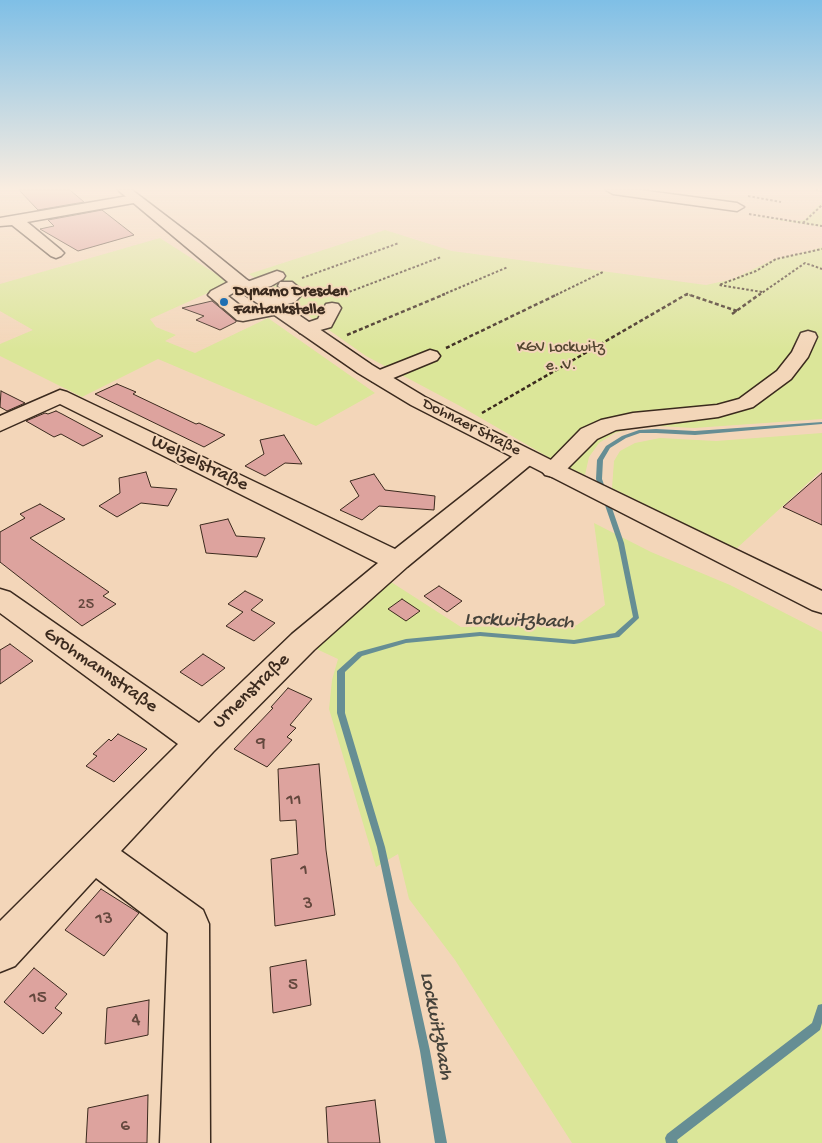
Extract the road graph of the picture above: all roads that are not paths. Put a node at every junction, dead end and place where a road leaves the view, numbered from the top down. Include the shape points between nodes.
1 (43, 243) edge
2 (193, 243) edge
3 (56, 254) dead end
4 (243, 285) junction
5 (336, 302) road end
6 (274, 306) junction
7 (306, 329) junction
8 (808, 337) dead end
9 (430, 356) road end
10 (379, 377) junction
11 (0, 424) edge
12 (546, 467) junction
13 (396, 561) junction
14 (822, 603) edge
15 (6, 613) edge
16 (201, 742) junction
17 (94, 853) junction
18 (0, 951) edge
19 (185, 1143) edge

1 - 3 street
2 - 4 street, Dohnaer Straße
4 - 6 street, Dohnaer Straße
4 - 6 street via 281,281 296,292
4 - 6 street via 217,295 243,316
5 - 7 street via 325,323
6 - 7 street, Dohnaer Straße
7 - 10 street, Dohnaer Straße
8 - 12 street, Urnenstraße via 801,353 784,375 746,403 609,425 589,434
9 - 10 street
10 - 12 street, Dohnaer Straße via 418,401
11 - 13 street, Welzelstraße via 60,396
12 - 13 street, Urnenstraße
12 - 14 street, Dohnaer Straße
13 - 16 street, Urnenstraße via 304,642
15 - 16 street, Grohmannstraße
16 - 17 street, Urnenstraße
17 - 18 street, Urnenstraße
17 - 19 street via 189,924

